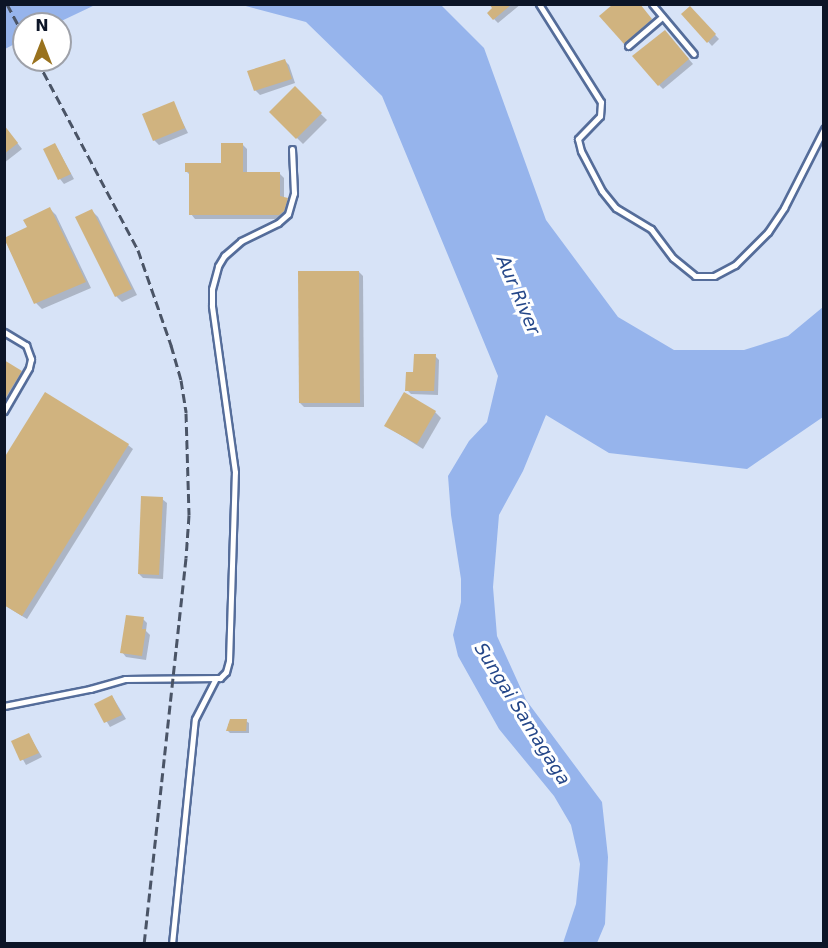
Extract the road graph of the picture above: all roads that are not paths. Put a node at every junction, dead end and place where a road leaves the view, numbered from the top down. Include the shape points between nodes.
1 (539, 4) edge
2 (651, 4) edge
3 (662, 17) junction
4 (628, 46) dead end
5 (694, 54) dead end
6 (824, 129) edge
7 (292, 149) dead end
8 (4, 332) edge
9 (4, 411) edge
10 (216, 678) junction
11 (4, 706) edge
12 (172, 944) edge

1 - 6 lane via 601,102 600,116 578,139 602,191 616,208 651,229 673,258 694,276 714,276 735,266 768,232
2 - 3 lane
3 - 4 lane
3 - 5 lane
7 - 10 lane via 294,193 288,214 224,256 212,289 235,472 229,661 224,676
8 - 9 lane via 26,345 31,359
10 - 11 lane via 125,679 90,690
10 - 12 lane via 195,719

